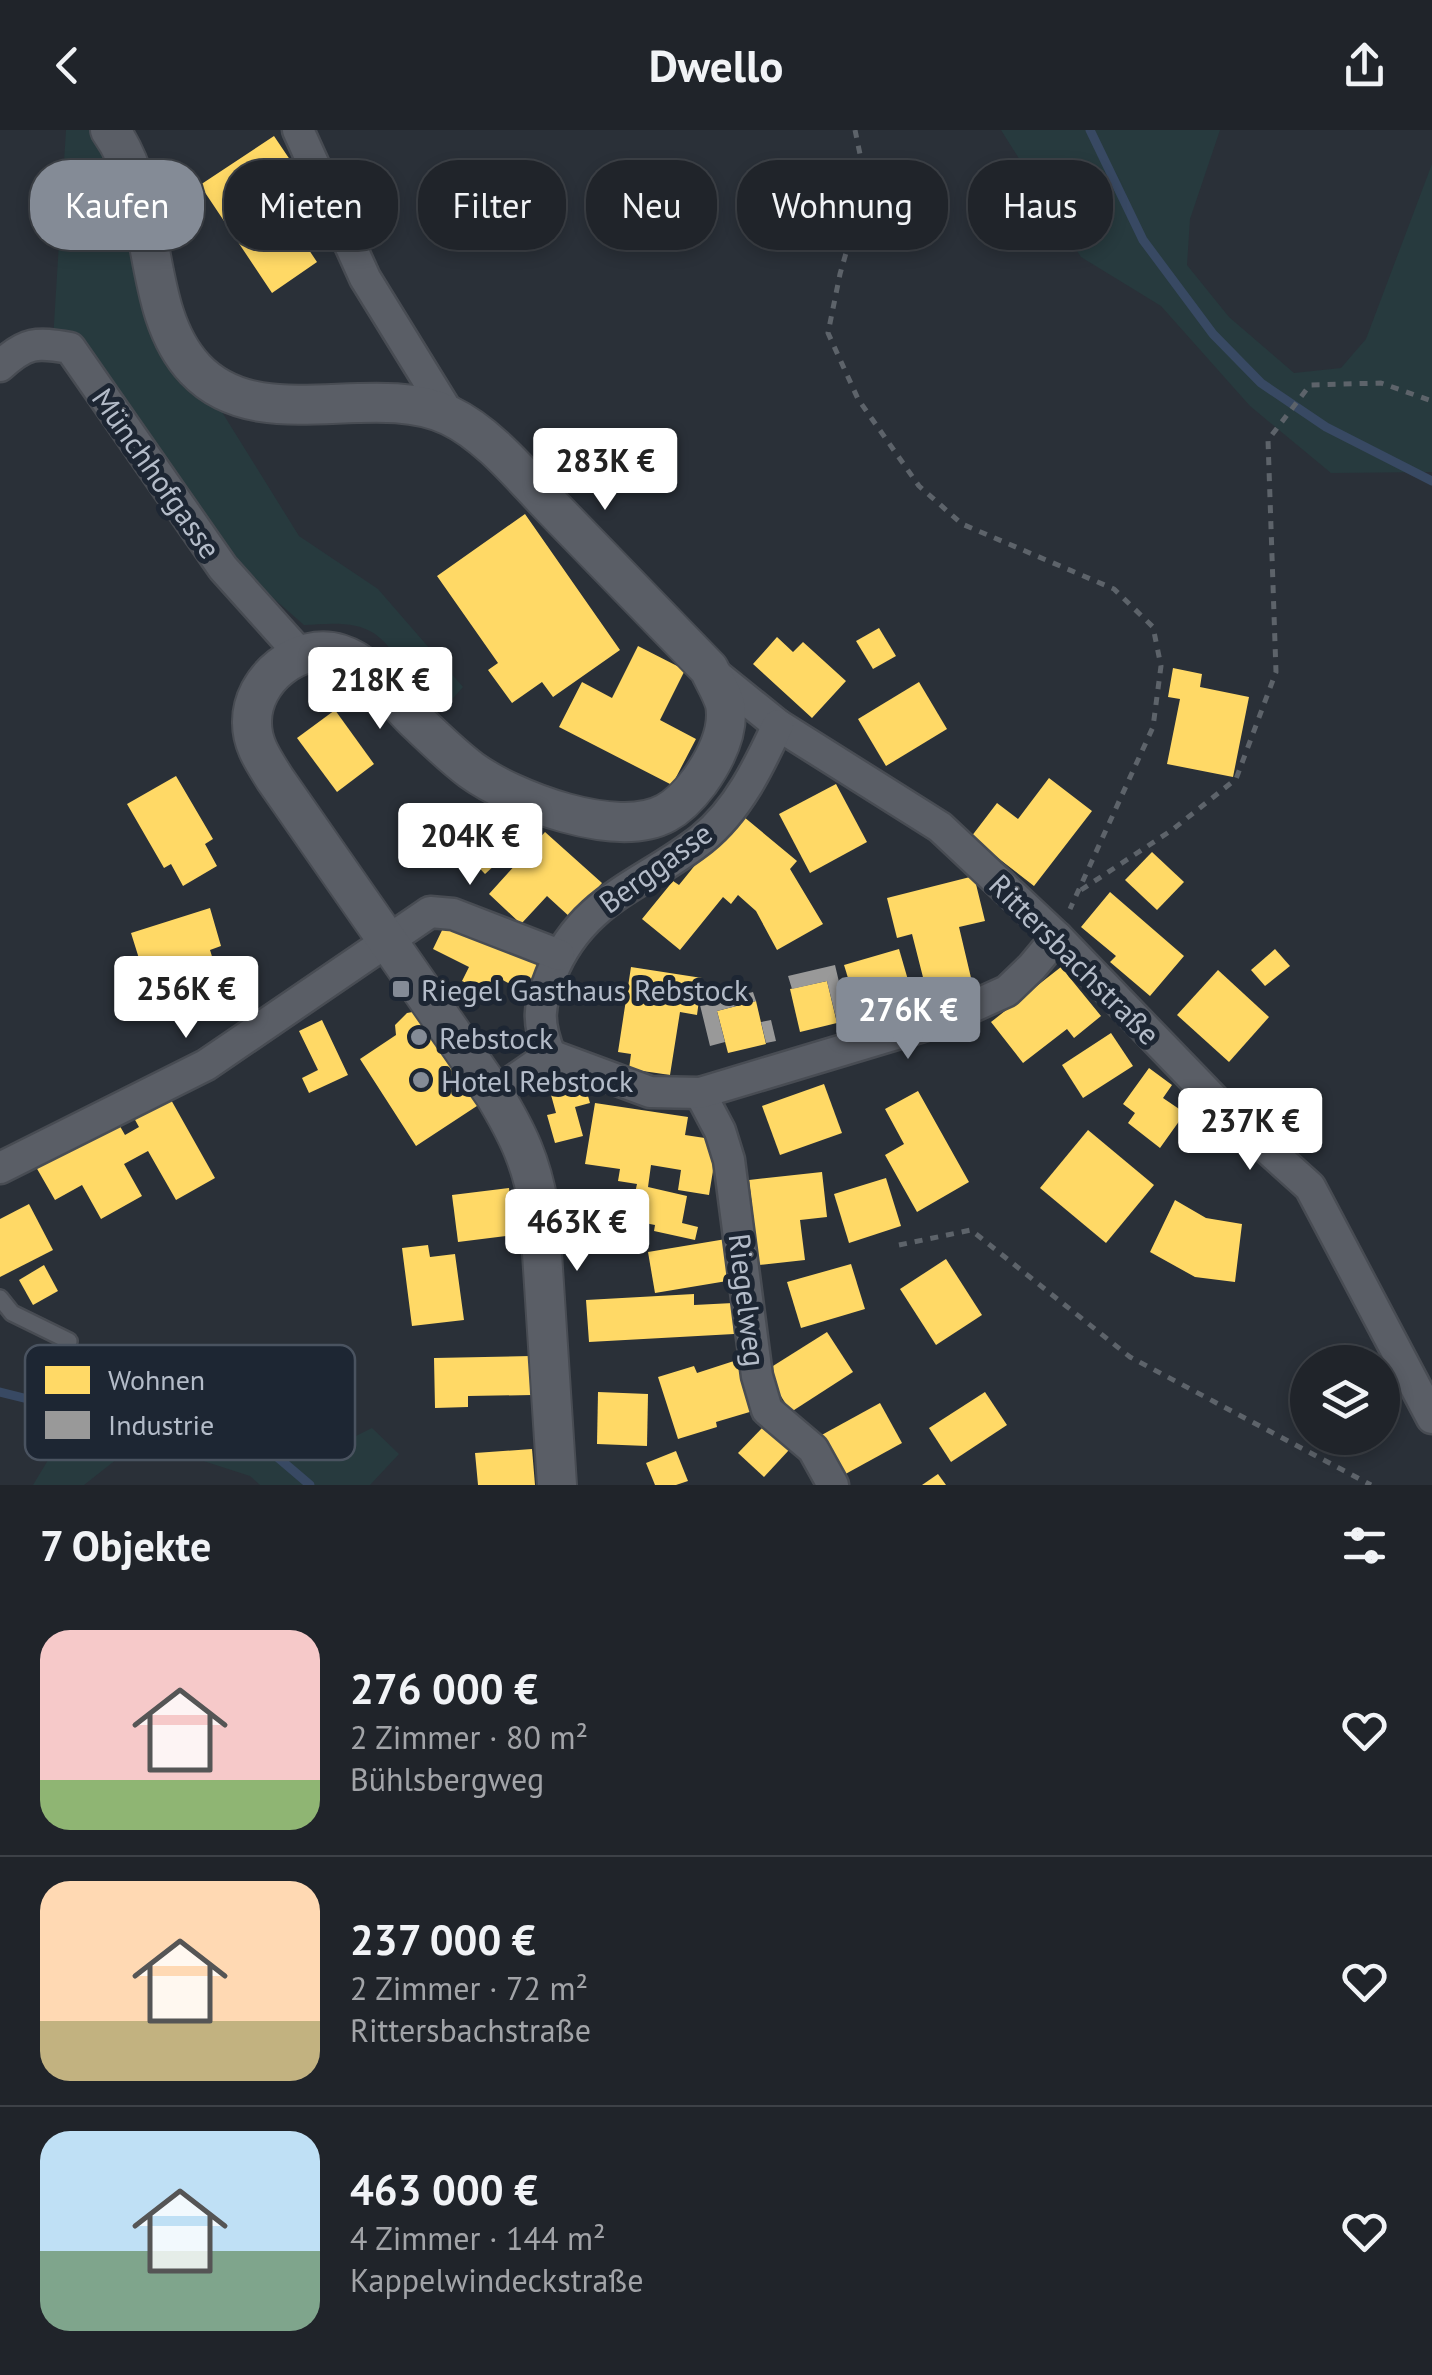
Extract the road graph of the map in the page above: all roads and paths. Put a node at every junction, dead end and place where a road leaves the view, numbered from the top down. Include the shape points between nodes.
1 (110, 130) edge
2 (298, 130) edge
3 (855, 130) edge
4 (0, 366) edge
5 (1432, 401) edge
6 (450, 416) junction
7 (300, 654) junction
8 (710, 669) junction
9 (778, 725) junction
10 (1079, 892) junction
11 (1057, 936) junction
12 (388, 940) junction
13 (559, 955) junction
14 (550, 1055) junction
15 (494, 1094) junction
16 (700, 1094) junction
17 (0, 1168) edge
18 (900, 1244) dead end
19 (0, 1298) edge
20 (68, 1341) dead end
21 (1432, 1418) edge
22 (557, 1485) edge
23 (833, 1485) edge
24 (1371, 1485) edge

1 - 6 street via 136,177 163,310 196,372 231,393 272,405 390,404
2 - 6 street via 365,278
3 - 10 path via 866,183 828,333 858,399 919,486 962,524 1114,589 1153,626 1162,666 1154,727
4 - 7 street, Münchhofgasse via 38,342 70,348 223,568
5 - 10 path via 1381,383 1310,384 1268,440 1276,672 1236,779
6 - 8 street via 530,485
7 - 8 street via 320,650 362,664 470,769 502,790 601,821 665,814 710,768 724,732 725,704
7 - 12 street via 277,669 259,694 251,721 256,749
8 - 9 street, Rittersbachstraße
9 - 11 street, Rittersbachstraße via 940,827
9 - 13 street, Berggasse via 753,780 704,838 594,910
10 - 11 path
11 - 16 street via 1007,991 943,1020
11 - 21 street, Rittersbachstraße via 1220,1106 1310,1187
12 - 13 street via 430,912 454,914
12 - 15 street
12 - 17 street via 206,1065
13 - 14 street, Berggasse via 540,1003
14 - 15 street
14 - 16 street via 650,1092
15 - 22 street via 526,1154 539,1207
16 - 23 street, Riegelweg via 730,1160 767,1410 813,1449
18 - 24 path via 972,1230 1130,1357
19 - 20 lane via 12,1312

